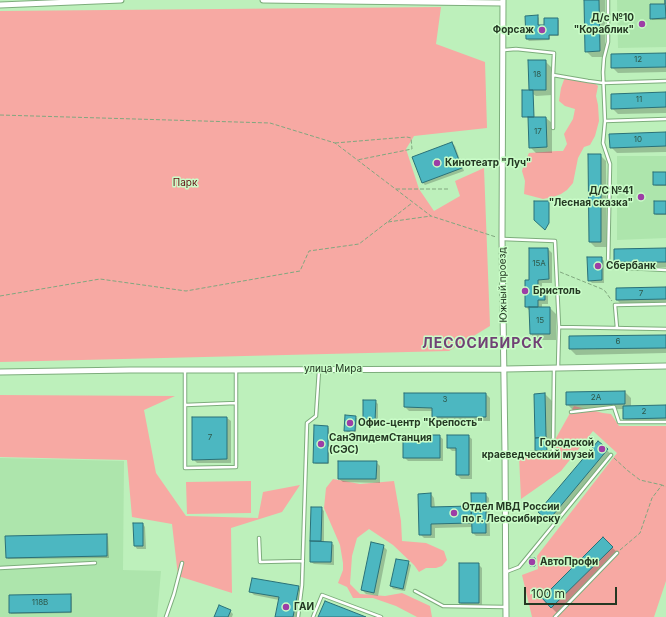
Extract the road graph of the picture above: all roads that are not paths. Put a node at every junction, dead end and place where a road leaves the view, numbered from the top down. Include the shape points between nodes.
1 (121, 0) edge
2 (263, 0) edge
3 (608, 0) edge
4 (503, 1) edge
5 (0, 5) edge
6 (503, 50) junction
7 (553, 75) junction
8 (666, 81) edge
9 (603, 83) junction
10 (666, 119) edge
11 (605, 121) junction
12 (553, 128) dead end
13 (502, 239) junction
14 (666, 270) edge
15 (666, 304) edge
16 (559, 327) junction
17 (616, 328) junction
18 (666, 329) edge
19 (666, 366) edge
20 (556, 368) junction
21 (320, 369) junction
22 (505, 369) junction
23 (185, 370) junction
24 (236, 370) junction
25 (0, 372) edge
26 (236, 403) junction
27 (185, 404) junction
28 (571, 412) dead end
29 (666, 422) edge
30 (505, 454) junction
31 (611, 455) road end
32 (259, 538) dead end
33 (617, 553) road end
34 (303, 561) junction
35 (95, 563) dead end
36 (182, 563) dead end
37 (0, 568) edge
38 (506, 572) junction
39 (415, 591) dead end
40 (506, 607) junction
41 (166, 617) edge
42 (298, 617) edge
43 (313, 617) edge
44 (381, 617) edge
45 (506, 617) edge
46 (555, 617) edge

1 - 5 street
2 - 4 street
3 - 9 lane via 608,42 604,58
4 - 6 street, Южный проезд
6 - 7 lane via 554,53
6 - 13 street, Южный проезд
7 - 9 lane
7 - 12 lane
8 - 9 lane
9 - 11 lane
10 - 11 lane
11 - 14 lane via 603,143 610,164 608,267
13 - 16 lane via 555,241
13 - 22 street, Южный проезд
15 - 17 lane via 615,305
16 - 17 lane
16 - 20 lane
17 - 18 lane
19 - 20 street, улица Мира
20 - 22 street, улица Мира
20 - 30 lane via 553,452
21 - 22 street, улица Мира
21 - 24 street, улица Мира
21 - 34 lane via 316,416 307,423
22 - 30 street, Южный проезд
23 - 24 street, улица Мира
23 - 25 street, улица Мира
23 - 27 lane
24 - 26 lane
26 - 27 lane
26 - 27 lane via 236,467 185,468
28 - 29 lane via 614,407 618,422
30 - 38 street, Южный проезд
31 - 38 lane via 519,567
32 - 34 lane via 260,562
33 - 46 lane
34 - 42 lane
35 - 37 lane
36 - 41 lane
38 - 40 street, Южный проезд
39 - 40 lane via 443,606
40 - 45 street, Южный проезд
43 - 44 lane via 322,595

